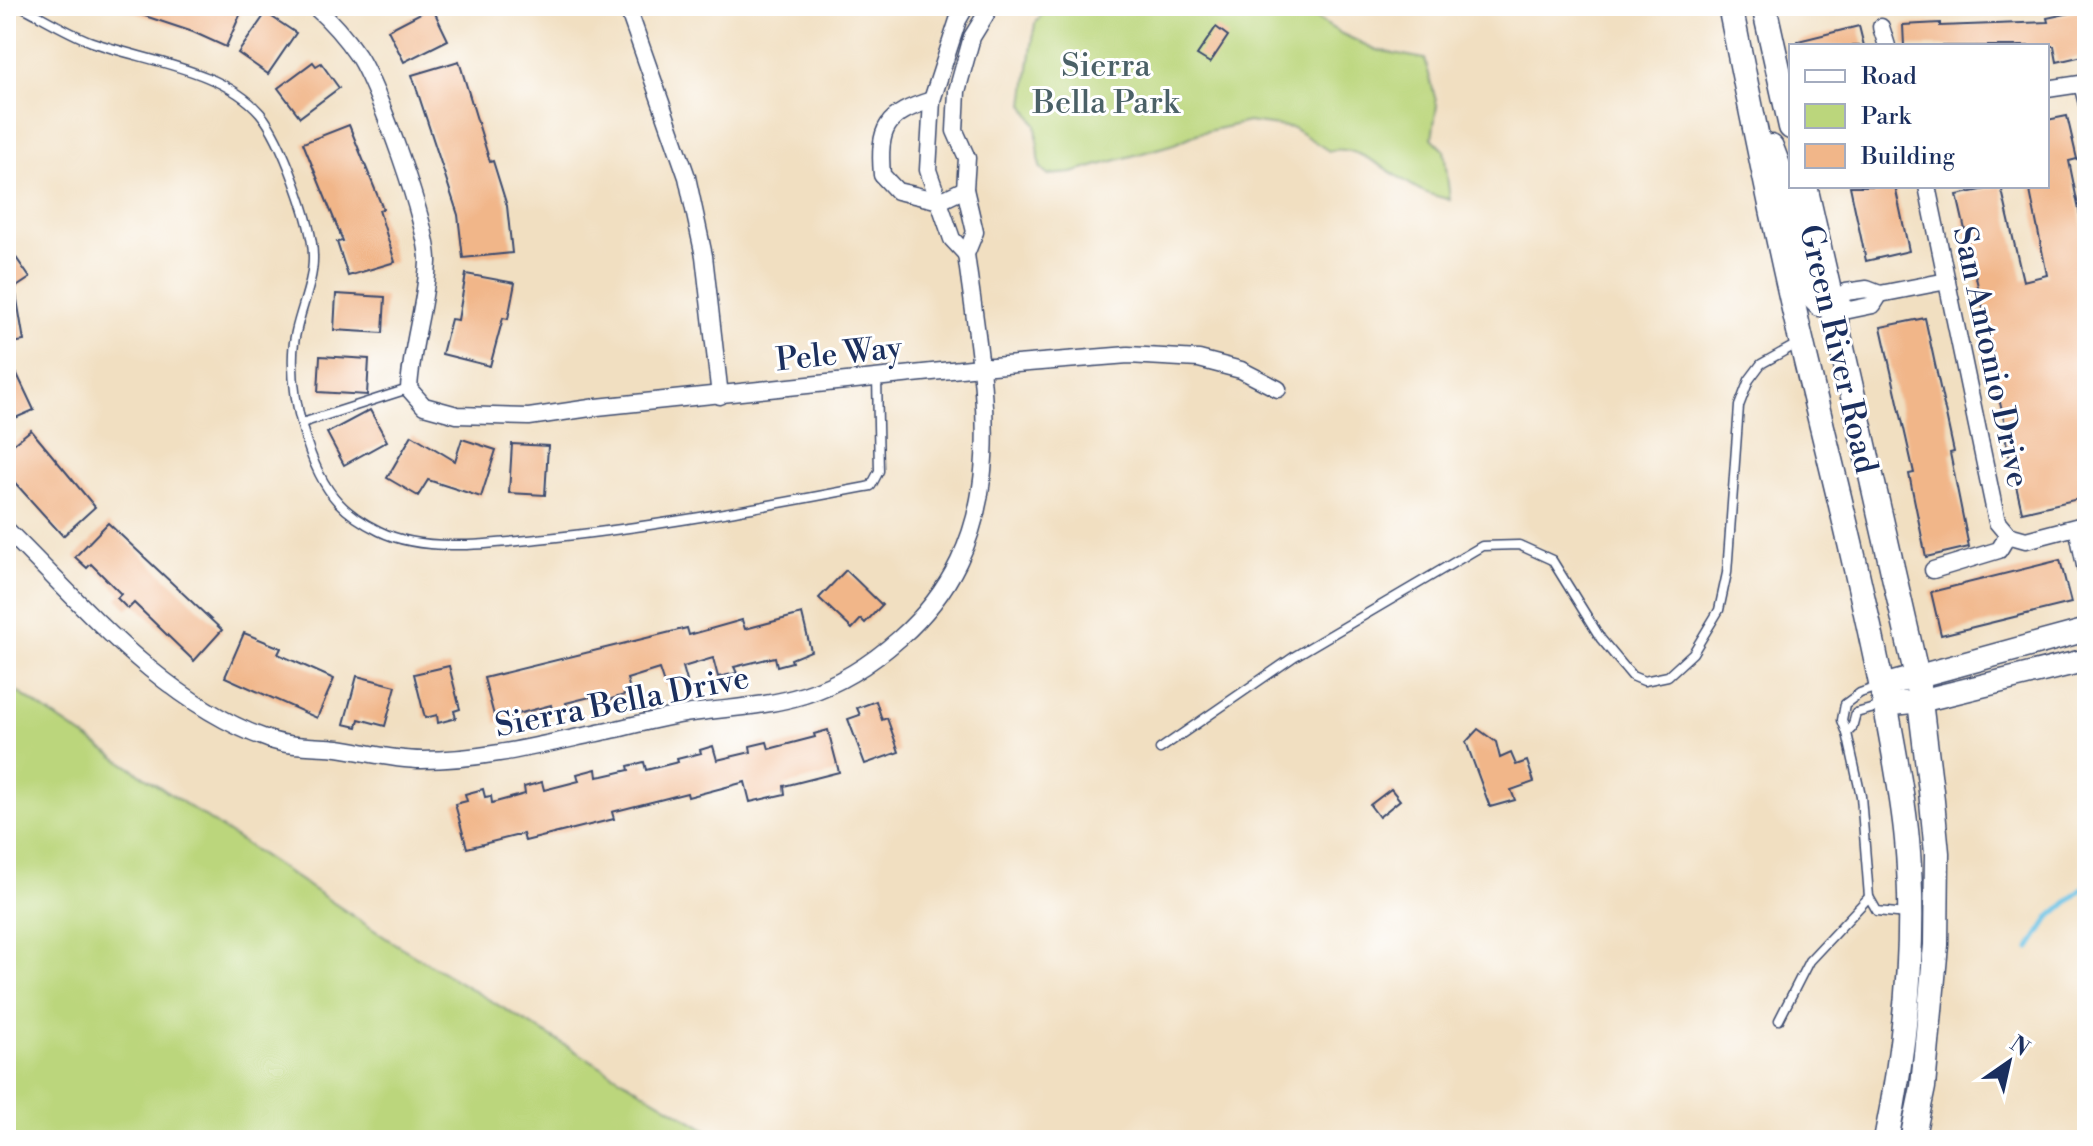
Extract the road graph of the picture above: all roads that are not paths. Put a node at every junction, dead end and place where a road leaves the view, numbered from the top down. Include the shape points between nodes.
1 (21, 6) edge
2 (314, 6) edge
3 (627, 6) edge
4 (966, 6) edge
5 (991, 6) edge
6 (1730, 6) edge
7 (1764, 6) edge
8 (1881, 27) dead end
9 (1886, 44) edge
10 (2085, 84) edge
11 (2049, 89) edge
12 (932, 100) junction
13 (2087, 104) edge
14 (1750, 106) junction
15 (1789, 118) edge
16 (1805, 188) edge
17 (1927, 188) edge
18 (965, 189) junction
19 (940, 201) junction
20 (966, 254) junction
21 (1947, 281) junction
22 (1834, 304) junction
23 (1802, 342) junction
24 (980, 367) junction
25 (877, 378) junction
26 (409, 389) junction
27 (1278, 389) dead end
28 (720, 396) junction
29 (302, 423) junction
30 (2082, 526) edge
31 (6, 529) edge
32 (2008, 535) junction
33 (1933, 570) dead end
34 (2087, 575) edge
35 (2087, 630) edge
36 (2087, 660) edge
37 (1919, 689) junction
38 (1884, 696) junction
39 (1847, 733) junction
40 (1160, 749) dead end
41 (1869, 897) junction
42 (1911, 915) junction
43 (1779, 1020) dead end
44 (1886, 1140) edge
45 (1912, 1140) edge

1 - 29 lane via 91,41 230,88 263,117 281,149 308,224 313,258 293,349
2 - 26 street via 360,58 420,216 428,259
3 - 28 street via 687,177 704,256
4 - 12 street, Sierra Bella Drive
5 - 18 street, Sierra Bella Drive via 972,37 957,91 955,131 967,158
6 - 14 main road, Green River Road
7 - 15 main road
8 - 9 street
10 - 11 street
10 - 13 street
12 - 19 street, Sierra Bella Drive via 928,170
12 - 19 street via 908,107 889,122 880,148 882,175 897,191
14 - 22 main road via 1784,181 1810,294 1820,304
14 - 23 main road, Green River Road
16 - 22 main road, Green River Road
17 - 21 street, San Antonio Drive
18 - 19 street
18 - 20 street, Sierra Bella Drive via 975,232
19 - 20 street, Sierra Bella Drive via 952,239
20 - 24 street, Sierra Bella Drive
21 - 22 street via 1880,294 1873,305 1849,310
21 - 32 street, San Antonio Drive via 1993,511
22 - 37 main road, Green River Road
23 - 38 main road, Green River Road
23 - 40 lane via 1761,364 1749,380 1739,406 1727,573 1719,610 1693,653 1668,676 1644,681 1632,676 1601,639 1552,560 1519,545 1482,546 1295,656
24 - 25 street, Pele Way
24 - 27 street, Pele Way via 1128,355 1199,359 1241,370
24 - 31 street, Sierra Bella Drive via 986,434 975,521 950,577 919,621 881,654 844,679 804,696 680,715 485,757 418,760 270,740 211,712 146,668
25 - 28 street, Pele Way
25 - 29 lane via 879,471 871,486 737,512 483,544 408,542 358,519 338,502 318,470
26 - 28 street, Pele Way via 424,406 457,415 529,417
26 - 29 lane
30 - 32 street via 2026,540
30 - 34 street
32 - 33 street via 1999,550
35 - 37 main road
36 - 37 main road
37 - 38 main road
37 - 45 main road, Green River Road via 1937,853 1936,945 1923,1087
38 - 39 lane via 1856,713
38 - 39 lane via 1860,693 1845,704 1842,720
38 - 42 main road, Green River Road via 1907,838
39 - 41 lane via 1861,796
41 - 42 lane via 1877,911
41 - 43 lane via 1809,961
42 - 44 main road, Green River Road via 1909,979

